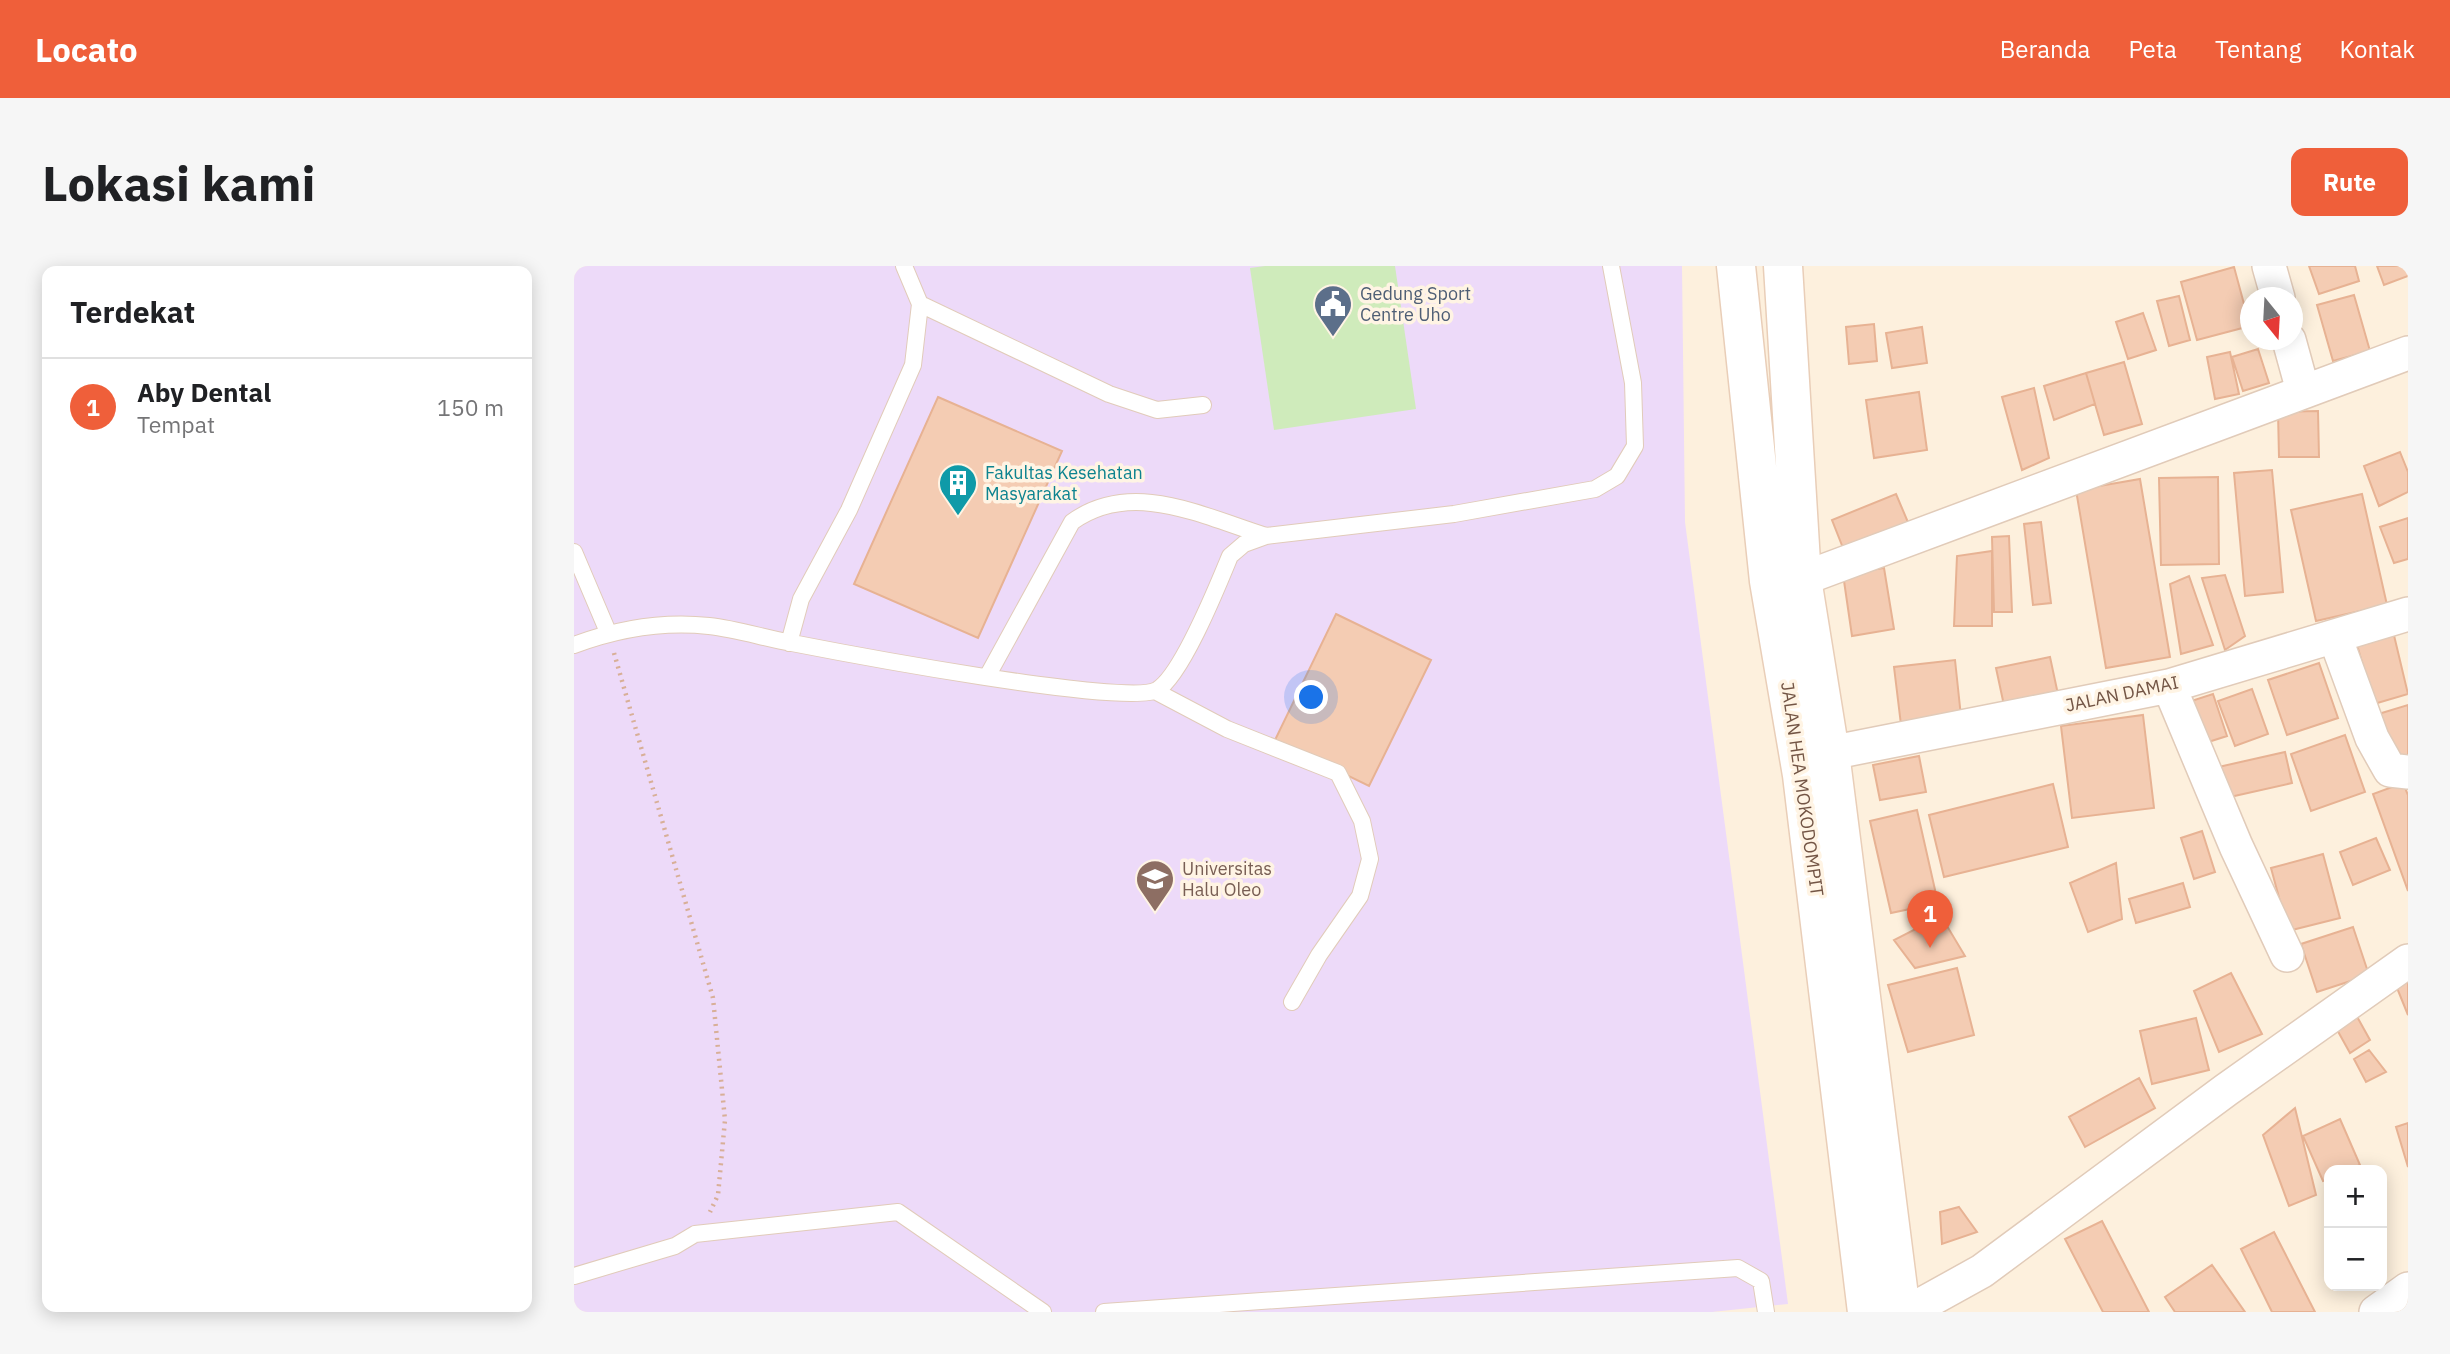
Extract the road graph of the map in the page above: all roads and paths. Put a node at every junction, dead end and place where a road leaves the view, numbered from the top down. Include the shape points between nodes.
1 (904, 266) edge
2 (1611, 266) edge
3 (1736, 266) edge
4 (1783, 266) edge
5 (2269, 266) edge
6 (2275, 287) edge
7 (920, 304) junction
8 (2292, 350) edge
9 (2408, 353) edge
10 (2303, 391) junction
11 (1203, 405) dead end
12 (1265, 536) junction
13 (574, 552) edge
14 (1802, 579) junction
15 (2408, 614) edge
16 (608, 632) junction
17 (2335, 637) junction
18 (789, 643) junction
19 (574, 645) edge
20 (988, 676) junction
21 (2169, 686) junction
22 (1155, 691) junction
23 (1830, 753) junction
24 (2408, 772) edge
25 (2287, 955) dead end
26 (2408, 961) edge
27 (1292, 1002) dead end
28 (1863, 1148) junction
29 (695, 1234) junction
30 (574, 1276) edge
31 (2408, 1289) edge
32 (1044, 1312) edge
33 (1104, 1312) edge
34 (1766, 1312) edge
35 (1867, 1312) edge
36 (1901, 1312) edge
37 (1908, 1312) edge
38 (2376, 1312) edge

1 - 7 lane
2 - 12 lane via 1633,383 1635,446 1617,476 1595,489 1454,514
3 - 28 street, JALAN HEA MOKODOMPIT via 1769,581 1804,789 1838,1060
4 - 14 street, JALAN HEA MOKODOMPIT
5 - 6 street
7 - 11 lane via 1109,394 1157,410
7 - 18 lane via 913,365 849,510 801,599
8 - 10 street
9 - 10 street
10 - 14 street
12 - 20 lane via 1144,501 1109,502 1090,510 1072,522
12 - 22 lane via 1230,556 1180,660
13 - 16 lane
14 - 23 street, JALAN HEA MOKODOMPIT
15 - 17 street, JALAN DAMAI
16 - 18 lane via 651,625 708,626
16 - 19 lane
16 - 29 path via 713,998 725,1120 718,1195
17 - 21 street, JALAN DAMAI
17 - 24 street via 2372,738 2389,770
18 - 20 lane
20 - 22 lane via 1087,693
21 - 23 street, JALAN DAMAI
21 - 25 street
22 - 27 lane via 1227,729 1338,773 1362,821 1370,859 1360,896
23 - 28 street, JALAN HEA MOKODOMPIT
26 - 37 street via 1982,1271
28 - 35 street, JALAN HEA MOKODOMPIT
28 - 36 street, JALAN HEA MOKODOMPIT
29 - 30 lane via 675,1246
29 - 32 lane via 898,1212
31 - 38 street
33 - 34 lane via 1738,1268 1761,1281

